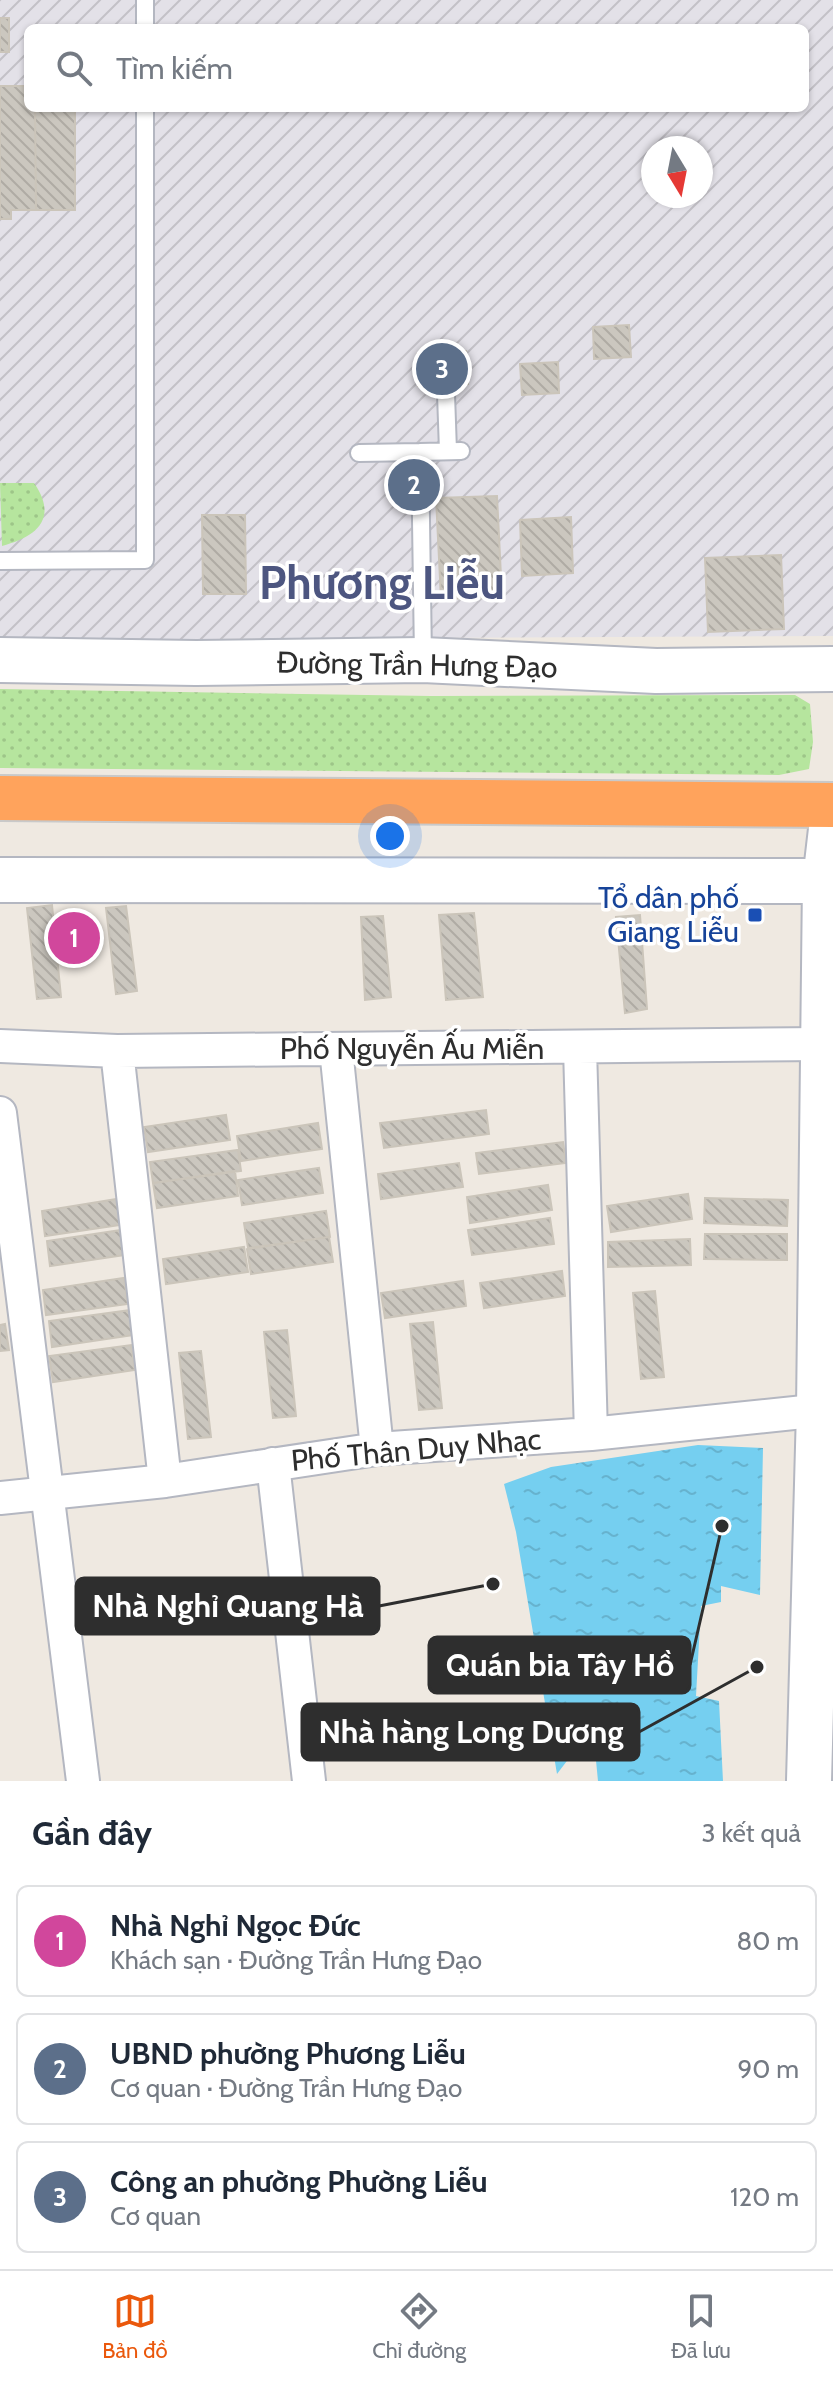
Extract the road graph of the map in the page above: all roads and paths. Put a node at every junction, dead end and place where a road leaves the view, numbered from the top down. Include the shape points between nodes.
1 (145, 0) edge
2 (145, 24) edge
3 (145, 112) edge
4 (446, 394) dead end
5 (420, 452) junction
6 (359, 453) dead end
7 (0, 561) edge
8 (0, 660) edge
9 (423, 660) junction
10 (833, 669) edge
11 (0, 798) edge
12 (833, 805) edge
13 (833, 812) edge
14 (0, 880) edge
15 (829, 881) edge
16 (824, 1044) junction
17 (0, 1046) edge
18 (580, 1048) junction
19 (336, 1049) junction
20 (117, 1051) junction
21 (0, 1113) edge
22 (826, 1410) edge
23 (591, 1434) junction
24 (377, 1449) junction
25 (273, 1464) junction
26 (165, 1481) junction
27 (49, 1493) junction
28 (0, 1498) edge
29 (83, 1781) edge
30 (309, 1781) edge
31 (809, 1781) edge

1 - 2 lane
3 - 7 lane via 145,560
4 - 5 lane via 454,451
5 - 6 lane
5 - 9 lane
8 - 9 main road, Đường Trần Hưng Đạo
9 - 10 main road, Đường Trần Hưng Đạo via 656,671
11 - 12 highway
13 - 15 main road
14 - 15 main road
15 - 16 main road
16 - 18 street, Phố Nguyễn Ấu Miễn
16 - 22 main road
17 - 20 street, Phố Nguyễn Ấu Miễn
18 - 19 street, Phố Nguyễn Ấu Miễn
18 - 23 street
19 - 20 street, Phố Nguyễn Ấu Miễn
19 - 24 street
20 - 26 street
21 - 27 street
22 - 23 street, Phố Thân Duy Nhạc
22 - 31 main road
23 - 24 street, Phố Thân Duy Nhạc
24 - 25 street, Phố Thân Duy Nhạc
25 - 26 street, Phố Thân Duy Nhạc
25 - 30 street
26 - 27 street, Phố Thân Duy Nhạc
27 - 28 street, Phố Thân Duy Nhạc
27 - 29 street

